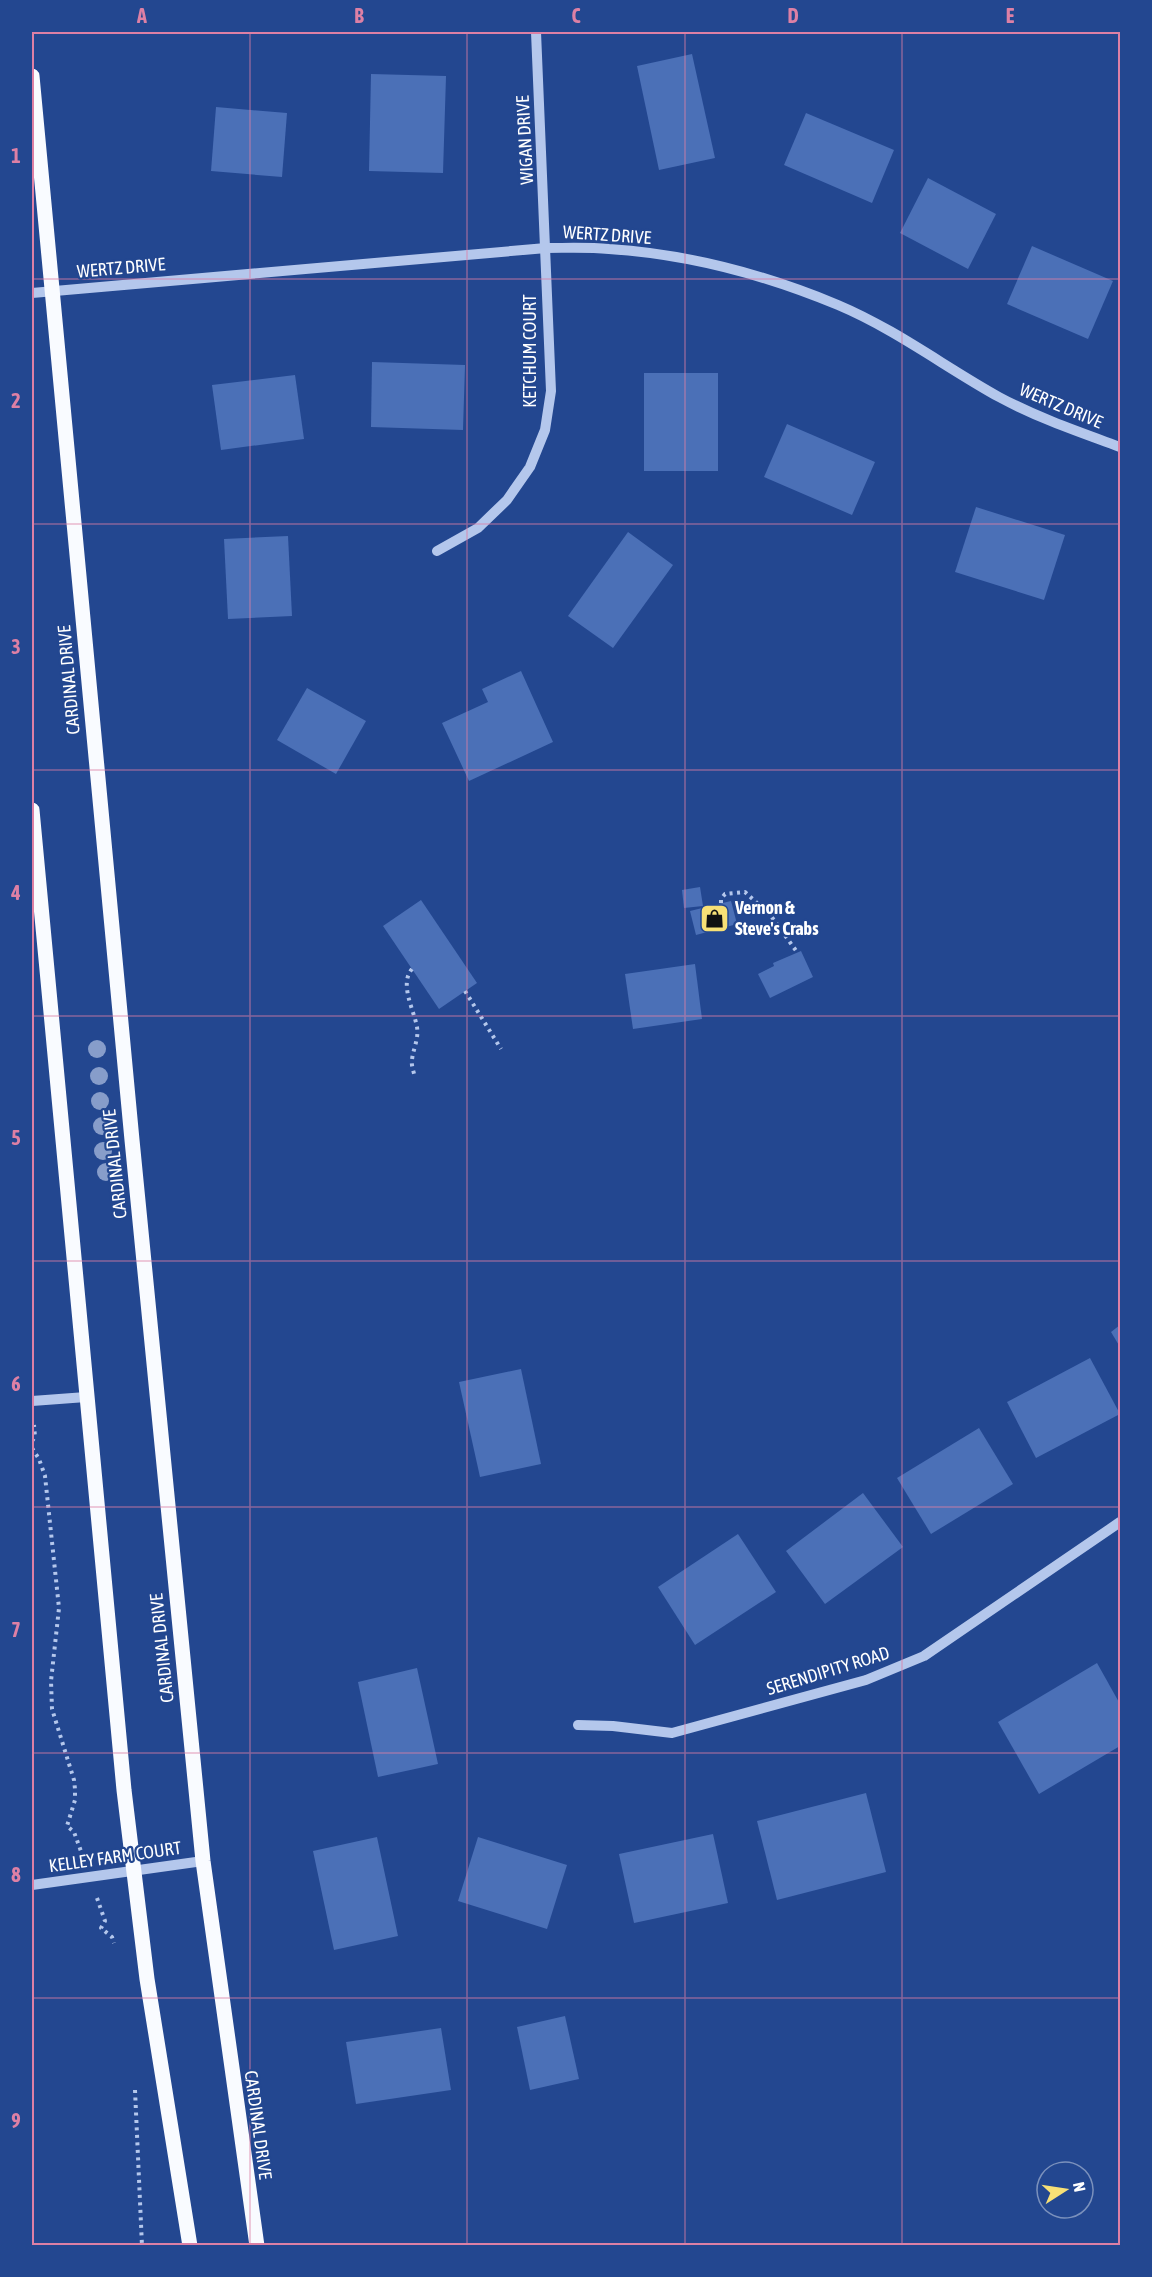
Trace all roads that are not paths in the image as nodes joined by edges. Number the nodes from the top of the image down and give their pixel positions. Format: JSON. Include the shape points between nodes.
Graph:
{"nodes":[{"id":1,"x":536,"y":32,"type":"edge"},
{"id":2,"x":32,"y":76,"type":"edge"},
{"id":3,"x":546,"y":248,"type":"junction"},
{"id":4,"x":51,"y":291,"type":"junction"},
{"id":5,"x":32,"y":293,"type":"edge"},
{"id":6,"x":1120,"y":447,"type":"edge"},
{"id":7,"x":437,"y":551,"type":"dead end"},
{"id":8,"x":32,"y":810,"type":"edge"},
{"id":9,"x":86,"y":1397,"type":"junction"},
{"id":10,"x":32,"y":1401,"type":"edge"},
{"id":11,"x":1120,"y":1522,"type":"edge"},
{"id":12,"x":578,"y":1725,"type":"dead end"},
{"id":13,"x":203,"y":1861,"type":"junction"},
{"id":14,"x":133,"y":1872,"type":"junction"},
{"id":15,"x":32,"y":1885,"type":"edge"},
{"id":16,"x":190,"y":2246,"type":"edge"},
{"id":17,"x":257,"y":2246,"type":"edge"}],
"edges":[{"from":1,"to":3,"type":"street","name":"WIGAN DRIVE"},
{"from":2,"to":4,"type":"main road","name":"CARDINAL DRIVE"},
{"from":3,"to":4,"type":"street","name":"WERTZ DRIVE"},
{"from":3,"to":6,"type":"street","name":"WERTZ DRIVE","via":[[610,249],[687,259],[764,278],[838,305],[1052,423]]},
{"from":3,"to":7,"type":"street","name":"KETCHUM COURT","via":[[551,391],[545,430],[530,467],[507,500],[478,528]]},
{"from":4,"to":5,"type":"street","name":"WERTZ DRIVE"},
{"from":4,"to":13,"type":"main road","name":"CARDINAL DRIVE"},
{"from":8,"to":9,"type":"main road"},
{"from":9,"to":10,"type":"street"},
{"from":9,"to":14,"type":"main road"},
{"from":11,"to":12,"type":"street","name":"SERENDIPITY ROAD","via":[[924,1656],[866,1680],[672,1733]]},
{"from":13,"to":14,"type":"street","name":"KELLEY FARM COURT"},
{"from":13,"to":17,"type":"main road","name":"CARDINAL DRIVE"},
{"from":14,"to":15,"type":"street","name":"KELLEY FARM COURT"},
{"from":14,"to":16,"type":"main road"}]}
